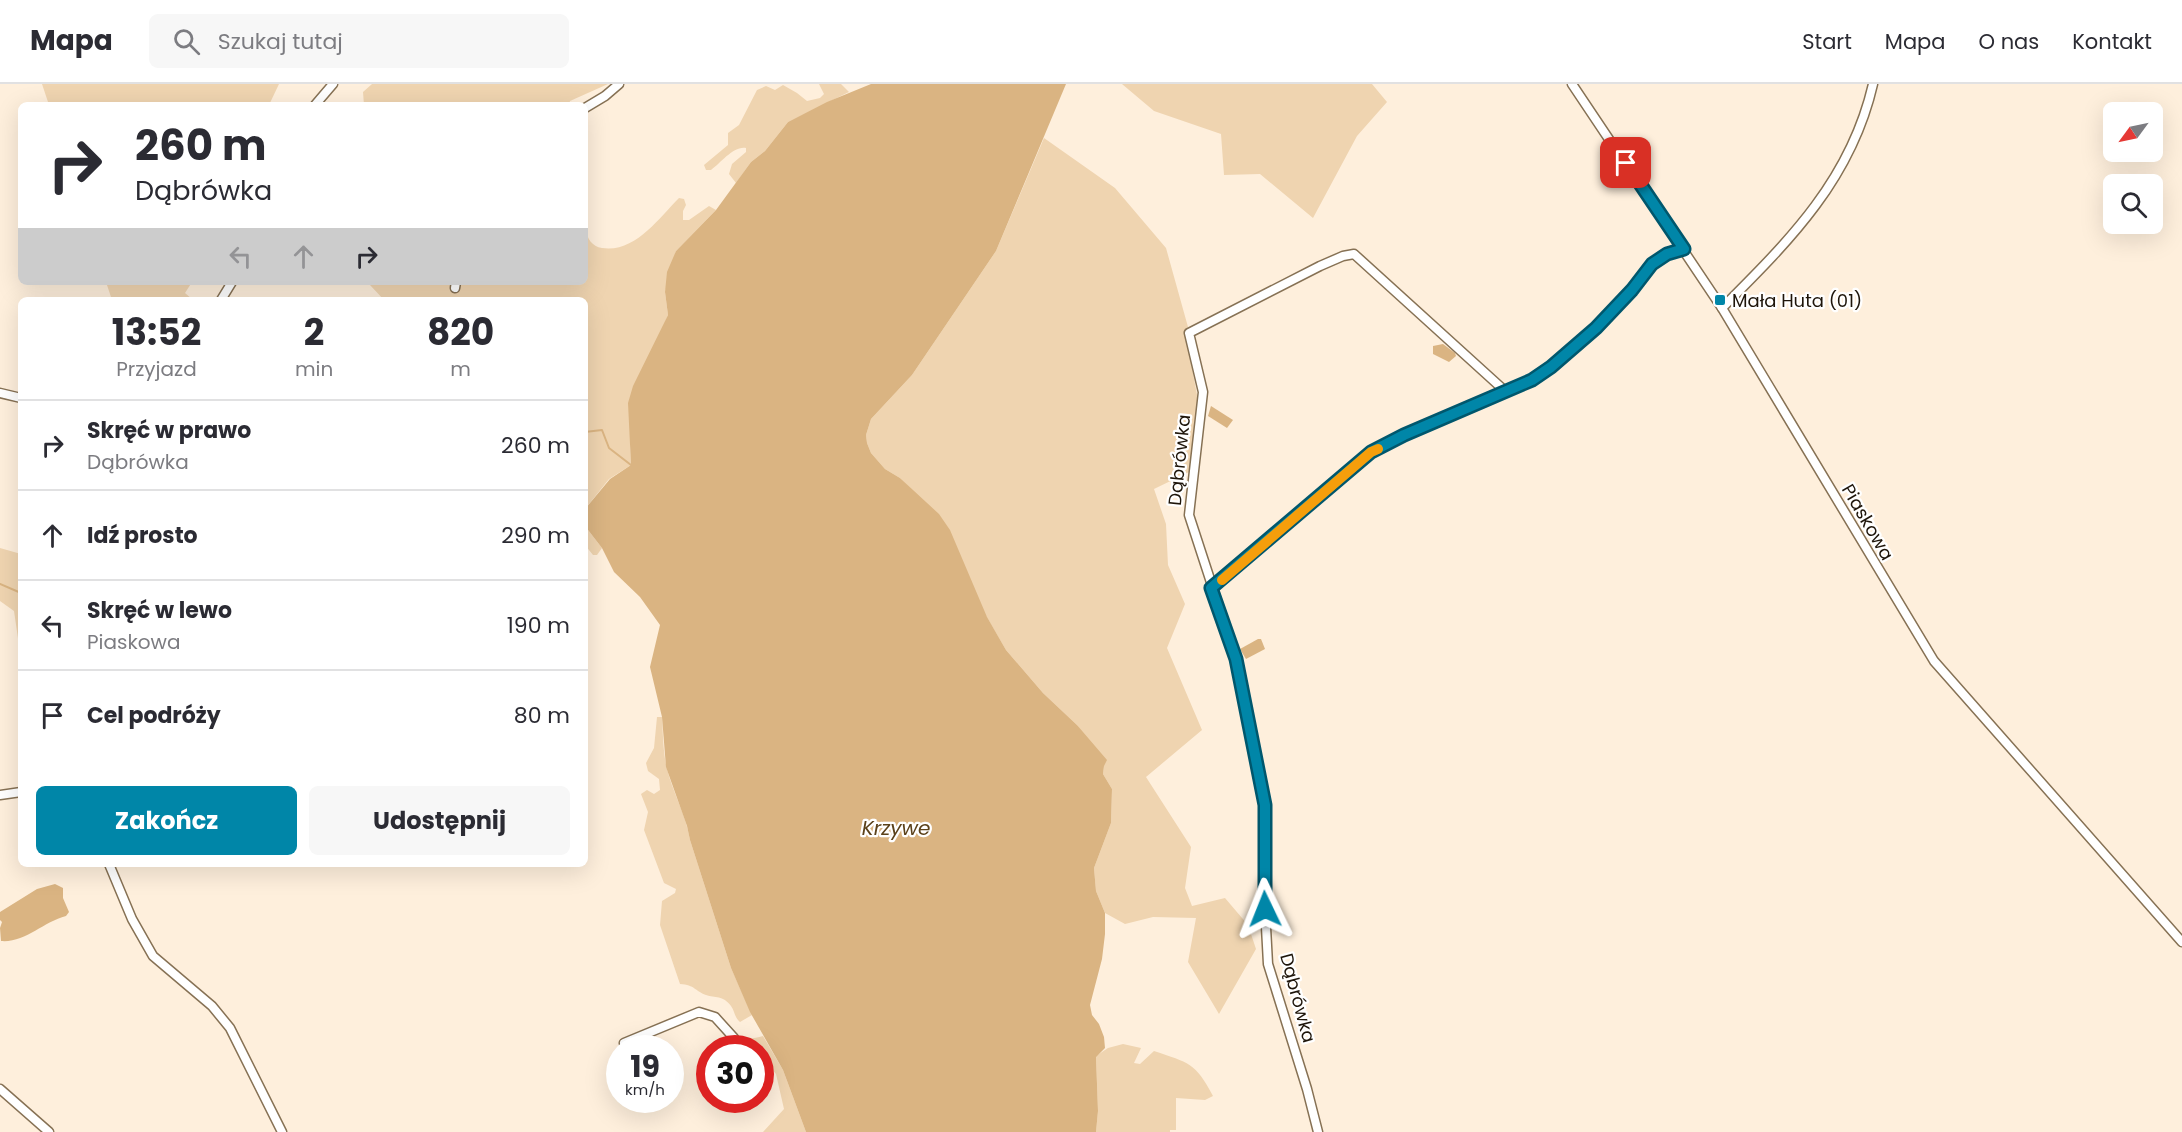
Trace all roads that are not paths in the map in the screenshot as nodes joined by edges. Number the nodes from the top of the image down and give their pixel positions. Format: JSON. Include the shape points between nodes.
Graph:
{"nodes":[{"id":1,"x":333,"y":84,"type":"edge"},
{"id":2,"x":619,"y":84,"type":"edge"},
{"id":3,"x":1572,"y":84,"type":"edge"},
{"id":4,"x":1873,"y":84,"type":"edge"},
{"id":5,"x":318,"y":102,"type":"edge"},
{"id":6,"x":588,"y":106,"type":"edge"},
{"id":7,"x":1684,"y":249,"type":"junction"},
{"id":8,"x":1722,"y":309,"type":"junction"},
{"id":9,"x":1505,"y":391,"type":"junction"},
{"id":10,"x":0,"y":393,"type":"edge"},
{"id":11,"x":18,"y":397,"type":"edge"},
{"id":12,"x":1211,"y":588,"type":"junction"},
{"id":13,"x":18,"y":792,"type":"edge"},
{"id":14,"x":0,"y":795,"type":"edge"},
{"id":15,"x":110,"y":867,"type":"edge"},
{"id":16,"x":2182,"y":942,"type":"edge"},
{"id":17,"x":643,"y":1035,"type":"edge"},
{"id":18,"x":731,"y":1035,"type":"edge"},
{"id":19,"x":0,"y":1089,"type":"edge"},
{"id":20,"x":49,"y":1132,"type":"edge"},
{"id":21,"x":282,"y":1132,"type":"edge"},
{"id":22,"x":1318,"y":1132,"type":"edge"}],
"edges":[{"from":1,"to":5,"type":"street"},
{"from":2,"to":6,"type":"street"},
{"from":3,"to":7,"type":"street","name":"Piaskowa"},
{"from":4,"to":8,"type":"street","via":[[1867,109],[1831,186],[1770,260]]},
{"from":7,"to":8,"type":"street","name":"Piaskowa"},
{"from":7,"to":9,"type":"street","via":[[1652,264],[1596,328],[1551,367]]},
{"from":8,"to":16,"type":"street","name":"Piaskowa","via":[[1934,661]]},
{"from":9,"to":12,"type":"street","via":[[1371,452]]},
{"from":9,"to":12,"type":"street","name":"Dąbrówka","via":[[1353,254],[1320,266],[1190,333],[1203,392],[1189,515]]},
{"from":10,"to":11,"type":"street"},
{"from":12,"to":22,"type":"street","name":"Dąbrówka","via":[[1236,659],[1265,805],[1268,964]]},
{"from":13,"to":14,"type":"street"},
{"from":15,"to":21,"type":"street","via":[[153,956],[212,1006],[230,1028]]},
{"from":17,"to":18,"type":"street","via":[[699,1012],[715,1017]]},
{"from":19,"to":20,"type":"street"}]}
